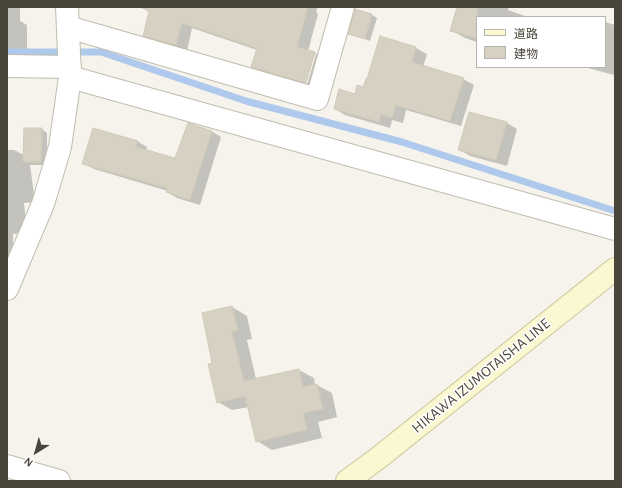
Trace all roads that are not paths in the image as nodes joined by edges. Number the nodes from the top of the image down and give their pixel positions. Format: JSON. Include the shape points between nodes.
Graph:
{"nodes":[{"id":1,"x":343,"y":7,"type":"edge"},
{"id":2,"x":68,"y":17,"type":"edge"},
{"id":3,"x":7,"y":66,"type":"edge"},
{"id":4,"x":70,"y":72,"type":"junction"},
{"id":5,"x":615,"y":229,"type":"edge"},
{"id":6,"x":615,"y":269,"type":"edge"},
{"id":7,"x":7,"y":289,"type":"edge"},
{"id":8,"x":7,"y":466,"type":"edge"},
{"id":9,"x":60,"y":481,"type":"edge"},
{"id":10,"x":347,"y":481,"type":"edge"}],
"edges":[{"from":1,"to":2,"type":"street","via":[[317,99]]},
{"from":2,"to":4,"type":"street"},
{"from":3,"to":4,"type":"street"},
{"from":4,"to":5,"type":"street"},
{"from":4,"to":7,"type":"street","via":[[60,147],[43,204]]},
{"from":6,"to":10,"type":"main road","name":"HIKAWA IZUMOTAISHA LINE"},
{"from":8,"to":9,"type":"street"}]}
